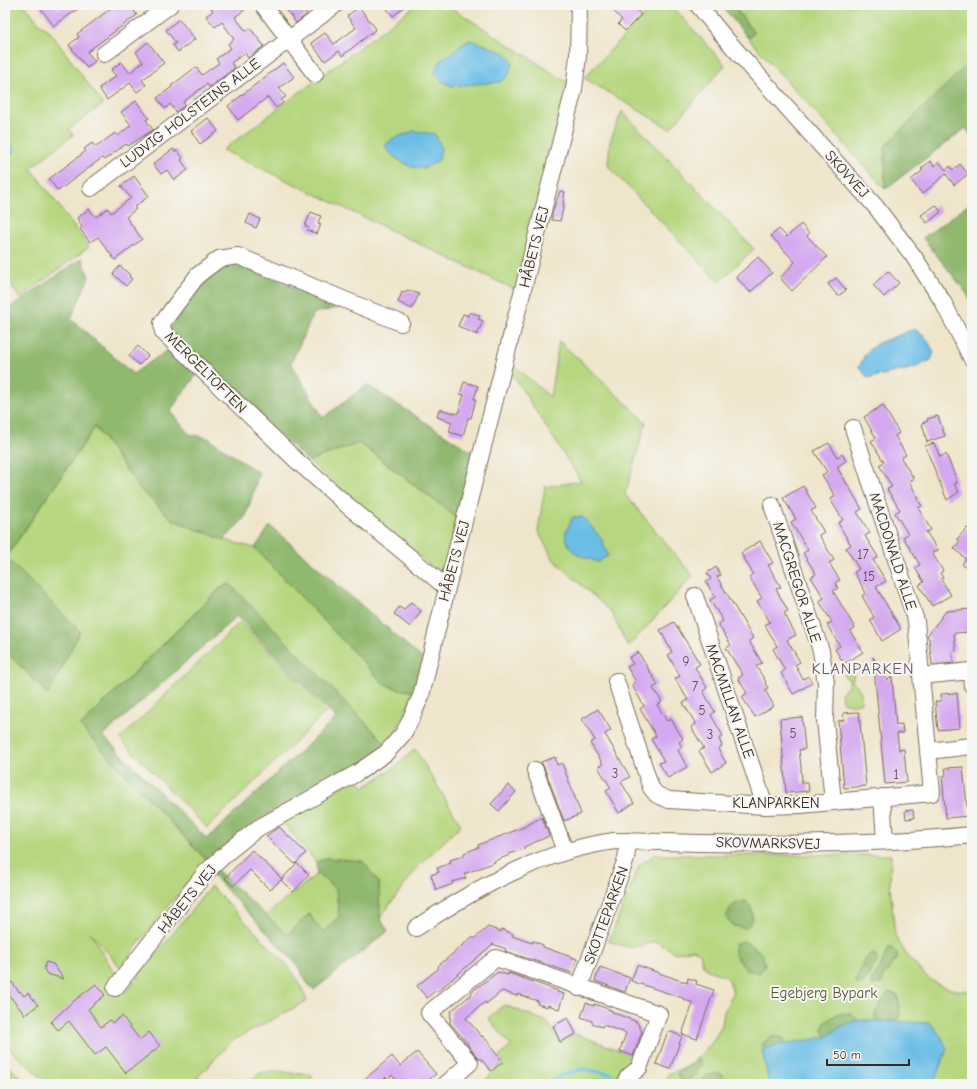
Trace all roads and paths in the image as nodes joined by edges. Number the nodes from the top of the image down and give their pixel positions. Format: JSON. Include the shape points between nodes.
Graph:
{"nodes":[{"id":1,"x":170,"y":5,"type":"edge"},
{"id":2,"x":263,"y":5,"type":"edge"},
{"id":3,"x":335,"y":5,"type":"edge"},
{"id":4,"x":579,"y":5,"type":"edge"},
{"id":5,"x":698,"y":5,"type":"edge"},
{"id":6,"x":289,"y":39,"type":"junction"},
{"id":7,"x":104,"y":54,"type":"dead end"},
{"id":8,"x":315,"y":74,"type":"dead end"},
{"id":9,"x":91,"y":188,"type":"dead end"},
{"id":10,"x":401,"y":323,"type":"dead end"},
{"id":11,"x":972,"y":359,"type":"edge"},
{"id":12,"x":853,"y":428,"type":"dead end"},
{"id":13,"x":772,"y":505,"type":"dead end"},
{"id":14,"x":447,"y":588,"type":"junction"},
{"id":15,"x":695,"y":596,"type":"dead end"},
{"id":16,"x":921,"y":676,"type":"junction"},
{"id":17,"x":616,"y":681,"type":"dead end"},
{"id":18,"x":972,"y":685,"type":"edge"},
{"id":19,"x":972,"y":746,"type":"edge"},
{"id":20,"x":928,"y":751,"type":"junction"},
{"id":21,"x":535,"y":770,"type":"dead end"},
{"id":22,"x":932,"y":793,"type":"joint"},
{"id":23,"x":882,"y":797,"type":"junction"},
{"id":24,"x":833,"y":802,"type":"junction"},
{"id":25,"x":765,"y":806,"type":"junction"},
{"id":26,"x":972,"y":836,"type":"edge"},
{"id":27,"x":628,"y":842,"type":"junction"},
{"id":28,"x":886,"y":842,"type":"junction"},
{"id":29,"x":565,"y":851,"type":"junction"},
{"id":30,"x":416,"y":928,"type":"dead end"},
{"id":31,"x":115,"y":988,"type":"dead end"},
{"id":32,"x":579,"y":988,"type":"junction"},
{"id":33,"x":446,"y":1084,"type":"edge"},
{"id":34,"x":624,"y":1084,"type":"edge"}],
"edges":[{"from":1,"to":7,"type":"street"},
{"from":2,"to":6,"type":"street"},
{"from":3,"to":6,"type":"street","name":"LUDVIG HOLSTEINS ALLE"},
{"from":4,"to":14,"type":"street","name":"HÅBETS VEJ","via":[[578,56],[574,89]]},
{"from":5,"to":11,"type":"street","name":"SKOVVEJ","via":[[876,207],[914,257],[943,302]]},
{"from":6,"to":8,"type":"street"},
{"from":6,"to":9,"type":"street","name":"LUDVIG HOLSTEINS ALLE"},
{"from":10,"to":14,"type":"street","name":"MERGELTOFTEN","via":[[238,256],[219,259],[198,275],[162,324],[163,332],[296,460]]},
{"from":12,"to":16,"type":"street","name":"MACDONALD ALLE","via":[[916,621]]},
{"from":13,"to":24,"type":"street","name":"MACGREGOR ALLE","via":[[820,651],[826,683],[825,720]]},
{"from":14,"to":31,"type":"street","name":"HÅBETS VEJ","via":[[421,696],[398,740],[386,753],[357,773],[258,828],[229,851],[206,872]]},
{"from":15,"to":25,"type":"street","name":"MACMILLAN ALLE"},
{"from":16,"to":18,"type":"street","via":[[971,671]]},
{"from":16,"to":20,"type":"street","name":"MACDONALD ALLE"},
{"from":17,"to":25,"type":"street","name":"KLANPARKEN","via":[[651,788],[657,795],[669,800]]},
{"from":19,"to":20,"type":"street"},
{"from":20,"to":22,"type":"street","name":"MACDONALD ALLE"},
{"from":21,"to":29,"type":"street"},
{"from":22,"to":23,"type":"street","name":"KLANPARKEN"},
{"from":23,"to":24,"type":"street","name":"KLANPARKEN"},
{"from":23,"to":28,"type":"street"},
{"from":24,"to":25,"type":"street","name":"KLANPARKEN"},
{"from":26,"to":28,"type":"street","name":"SKOVMARKSVEJ"},
{"from":27,"to":28,"type":"street","name":"SKOVMARKSVEJ"},
{"from":27,"to":29,"type":"street","name":"SKOVMARKSVEJ","via":[[593,844]]},
{"from":27,"to":32,"type":"street","name":"SKOTTEPARKEN","via":[[626,859]]},
{"from":29,"to":30,"type":"street","name":"SKOVMARKSVEJ","via":[[514,871],[480,888],[450,904]]},
{"from":32,"to":33,"type":"street","via":[[496,958],[429,1014],[470,1063]]},
{"from":32,"to":34,"type":"street","via":[[659,1014],[639,1068]]}]}
